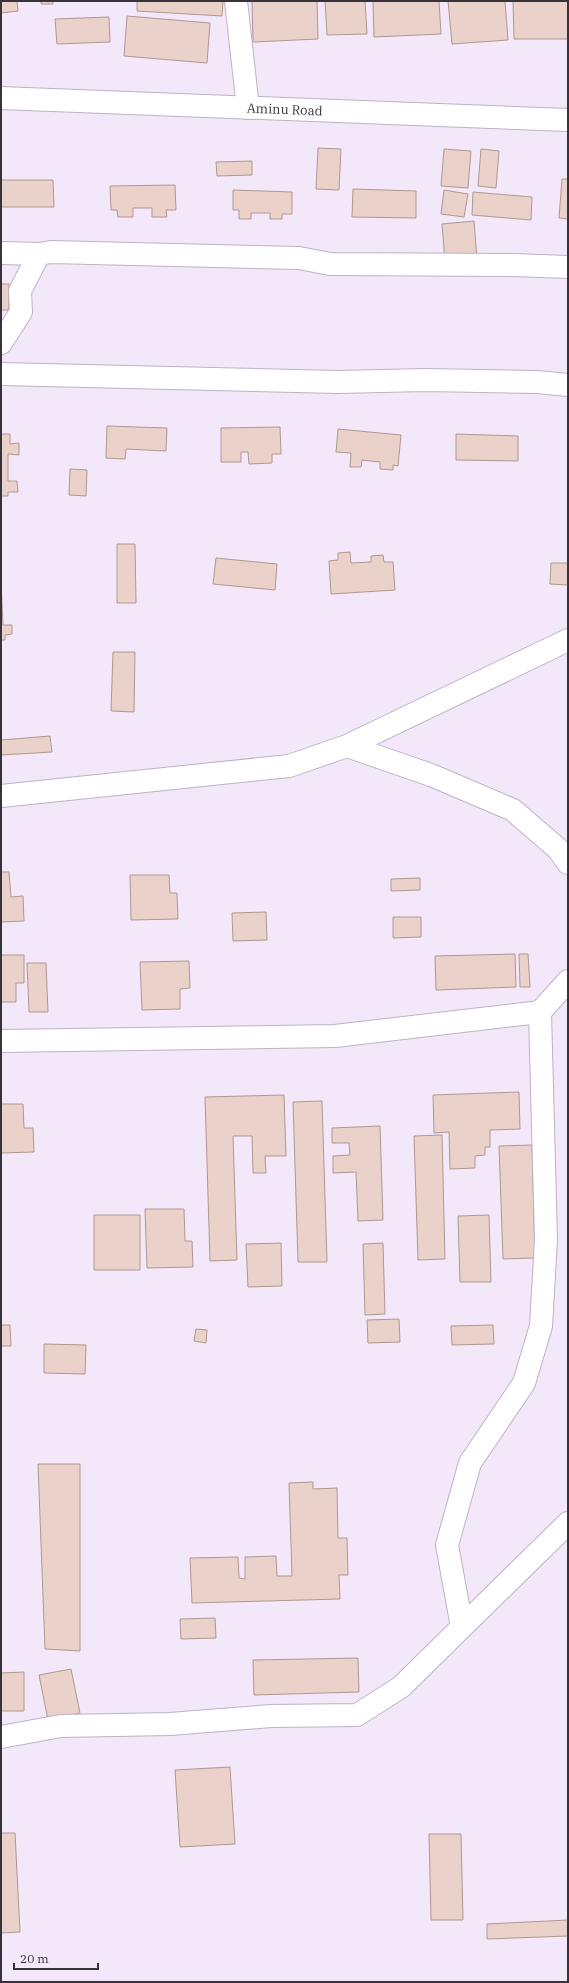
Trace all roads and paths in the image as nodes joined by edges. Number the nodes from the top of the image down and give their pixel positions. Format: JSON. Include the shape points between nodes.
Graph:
{"nodes":[{"id":1,"x":236,"y":1,"type":"edge"},
{"id":2,"x":1,"y":98,"type":"edge"},
{"id":3,"x":248,"y":108,"type":"junction"},
{"id":4,"x":568,"y":120,"type":"edge"},
{"id":5,"x":1,"y":253,"type":"edge"},
{"id":6,"x":39,"y":254,"type":"junction"},
{"id":7,"x":568,"y":267,"type":"edge"},
{"id":8,"x":3,"y":358,"type":"edge"},
{"id":9,"x":568,"y":385,"type":"edge"},
{"id":10,"x":568,"y":640,"type":"edge"},
{"id":11,"x":347,"y":746,"type":"junction"},
{"id":12,"x":1,"y":796,"type":"edge"},
{"id":13,"x":568,"y":863,"type":"edge"},
{"id":14,"x":568,"y":981,"type":"edge"},
{"id":15,"x":540,"y":1012,"type":"junction"},
{"id":16,"x":1,"y":1040,"type":"edge"},
{"id":17,"x":568,"y":1523,"type":"edge"},
{"id":18,"x":462,"y":1627,"type":"junction"},
{"id":19,"x":1,"y":1737,"type":"edge"}],
"edges":[{"from":1,"to":3,"type":"street"},
{"from":2,"to":3,"type":"street","name":"Aminu Road"},
{"from":3,"to":4,"type":"street","name":"Aminu Road"},
{"from":5,"to":6,"type":"street"},
{"from":6,"to":7,"type":"street","via":[[58,252],[291,258],[330,264]]},
{"from":6,"to":8,"type":"street","via":[[20,291],[21,312]]},
{"from":8,"to":9,"type":"street","via":[[337,382],[425,380]]},
{"from":10,"to":11,"type":"street"},
{"from":11,"to":12,"type":"street","via":[[289,766]]},
{"from":11,"to":13,"type":"street","via":[[431,775],[513,810],[558,849]]},
{"from":14,"to":15,"type":"street"},
{"from":15,"to":16,"type":"street","via":[[335,1036]]},
{"from":15,"to":18,"type":"street","via":[[546,1240],[540,1326],[524,1383],[470,1463],[447,1545]]},
{"from":17,"to":18,"type":"street"},
{"from":18,"to":19,"type":"street","via":[[401,1687],[357,1715],[271,1716],[170,1724],[61,1726]]}]}
